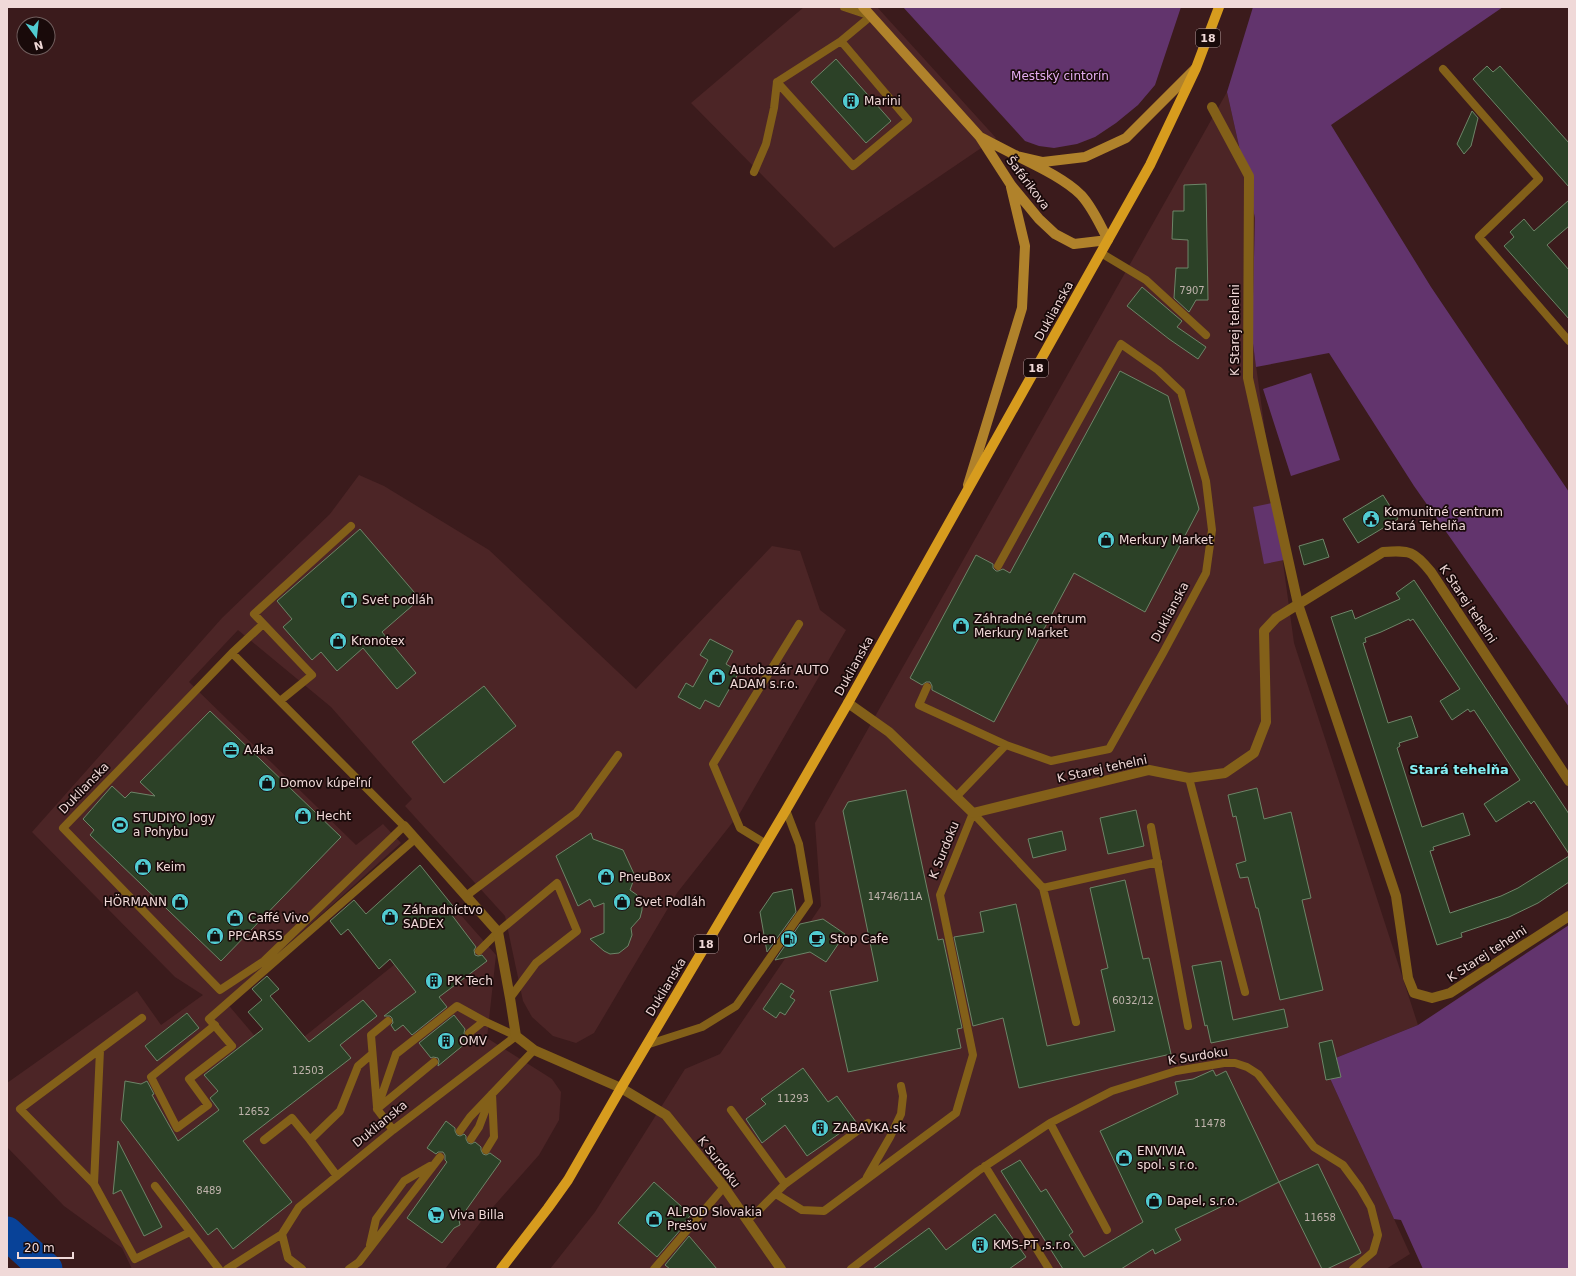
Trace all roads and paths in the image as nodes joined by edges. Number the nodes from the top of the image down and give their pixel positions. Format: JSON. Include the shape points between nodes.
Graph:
{"nodes":[{"id":1,"x":844,"y":7,"type":"edge"},
{"id":2,"x":863,"y":7,"type":"edge"},
{"id":3,"x":1219,"y":7,"type":"edge"},
{"id":4,"x":871,"y":16,"type":"junction"},
{"id":5,"x":841,"y":41,"type":"junction"},
{"id":6,"x":1196,"y":68,"type":"junction"},
{"id":7,"x":1443,"y":69,"type":"dead end"},
{"id":8,"x":777,"y":82,"type":"junction"},
{"id":9,"x":1212,"y":107,"type":"dead end"},
{"id":10,"x":980,"y":137,"type":"junction"},
{"id":11,"x":1017,"y":156,"type":"junction"},
{"id":12,"x":754,"y":172,"type":"dead end"},
{"id":13,"x":1011,"y":185,"type":"junction"},
{"id":14,"x":1108,"y":240,"type":"junction"},
{"id":15,"x":1101,"y":253,"type":"junction"},
{"id":16,"x":1206,"y":335,"type":"dead end"},
{"id":17,"x":1569,"y":341,"type":"edge"},
{"id":18,"x":965,"y":495,"type":"junction"},
{"id":19,"x":351,"y":526,"type":"dead end"},
{"id":20,"x":998,"y":566,"type":"dead end"},
{"id":21,"x":1298,"y":604,"type":"junction"},
{"id":22,"x":263,"y":624,"type":"junction"},
{"id":23,"x":800,"y":624,"type":"dead end"},
{"id":24,"x":232,"y":653,"type":"junction"},
{"id":25,"x":927,"y":687,"type":"dead end"},
{"id":26,"x":280,"y":701,"type":"junction"},
{"id":27,"x":848,"y":703,"type":"junction"},
{"id":28,"x":1004,"y":747,"type":"dead end"},
{"id":29,"x":618,"y":755,"type":"dead end"},
{"id":30,"x":1189,"y":778,"type":"junction"},
{"id":31,"x":1569,"y":782,"type":"edge"},
{"id":32,"x":956,"y":797,"type":"junction"},
{"id":33,"x":786,"y":810,"type":"junction"},
{"id":34,"x":973,"y":813,"type":"junction"},
{"id":35,"x":404,"y":826,"type":"junction"},
{"id":36,"x":1151,"y":827,"type":"dead end"},
{"id":37,"x":415,"y":839,"type":"junction"},
{"id":38,"x":766,"y":844,"type":"junction"},
{"id":39,"x":1158,"y":862,"type":"junction"},
{"id":40,"x":1043,"y":888,"type":"junction"},
{"id":41,"x":466,"y":896,"type":"junction"},
{"id":42,"x":1569,"y":916,"type":"edge"},
{"id":43,"x":498,"y":932,"type":"junction"},
{"id":44,"x":479,"y":951,"type":"dead end"},
{"id":45,"x":1245,"y":992,"type":"dead end"},
{"id":46,"x":510,"y":998,"type":"junction"},
{"id":47,"x":142,"y":1018,"type":"dead end"},
{"id":48,"x":484,"y":1021,"type":"junction"},
{"id":49,"x":388,"y":1022,"type":"dead end"},
{"id":50,"x":1076,"y":1022,"type":"dead end"},
{"id":51,"x":214,"y":1025,"type":"junction"},
{"id":52,"x":1188,"y":1026,"type":"dead end"},
{"id":53,"x":469,"y":1034,"type":"dead end"},
{"id":54,"x":516,"y":1036,"type":"junction"},
{"id":55,"x":646,"y":1045,"type":"junction"},
{"id":56,"x":100,"y":1050,"type":"junction"},
{"id":57,"x":534,"y":1050,"type":"junction"},
{"id":58,"x":372,"y":1054,"type":"junction"},
{"id":59,"x":434,"y":1062,"type":"dead end"},
{"id":60,"x":901,"y":1086,"type":"dead end"},
{"id":61,"x":621,"y":1088,"type":"junction"},
{"id":62,"x":492,"y":1094,"type":"junction"},
{"id":63,"x":377,"y":1109,"type":"junction"},
{"id":64,"x":731,"y":1110,"type":"dead end"},
{"id":65,"x":868,"y":1123,"type":"dead end"},
{"id":66,"x":1050,"y":1123,"type":"junction"},
{"id":67,"x":392,"y":1130,"type":"junction"},
{"id":68,"x":460,"y":1131,"type":"dead end"},
{"id":69,"x":471,"y":1139,"type":"dead end"},
{"id":70,"x":264,"y":1140,"type":"dead end"},
{"id":71,"x":310,"y":1140,"type":"junction"},
{"id":72,"x":486,"y":1150,"type":"dead end"},
{"id":73,"x":986,"y":1166,"type":"junction"},
{"id":74,"x":337,"y":1176,"type":"junction"},
{"id":75,"x":864,"y":1181,"type":"junction"},
{"id":76,"x":94,"y":1184,"type":"junction"},
{"id":77,"x":785,"y":1184,"type":"junction"},
{"id":78,"x":155,"y":1186,"type":"dead end"},
{"id":79,"x":724,"y":1187,"type":"junction"},
{"id":80,"x":776,"y":1194,"type":"junction"},
{"id":81,"x":747,"y":1220,"type":"junction"},
{"id":82,"x":1107,"y":1230,"type":"dead end"},
{"id":83,"x":190,"y":1232,"type":"junction"},
{"id":84,"x":282,"y":1234,"type":"junction"},
{"id":85,"x":370,"y":1247,"type":"junction"},
{"id":86,"x":358,"y":1265,"type":"edge"},
{"id":87,"x":219,"y":1269,"type":"edge"},
{"id":88,"x":227,"y":1269,"type":"edge"},
{"id":89,"x":302,"y":1269,"type":"edge"},
{"id":90,"x":348,"y":1269,"type":"edge"},
{"id":91,"x":501,"y":1269,"type":"edge"},
{"id":92,"x":654,"y":1269,"type":"edge"},
{"id":93,"x":781,"y":1269,"type":"edge"},
{"id":94,"x":851,"y":1269,"type":"edge"},
{"id":95,"x":1050,"y":1269,"type":"edge"},
{"id":96,"x":1353,"y":1269,"type":"edge"}],
"edges":[{"from":1,"to":4,"type":"lane"},
{"from":2,"to":4,"type":"street","name":"Šafárikova"},
{"from":3,"to":6,"type":"main road","name":"Duklianska","number":"18"},
{"from":4,"to":5,"type":"lane"},
{"from":4,"to":10,"type":"street","name":"Šafárikova"},
{"from":5,"to":8,"type":"lane"},
{"from":5,"to":8,"type":"lane","via":[[908,120],[853,166]]},
{"from":6,"to":11,"type":"street","via":[[1126,138],[1085,157],[1043,162]]},
{"from":6,"to":14,"type":"main road","name":"Duklianska","number":"18","via":[[1150,165]]},
{"from":7,"to":17,"type":"lane","via":[[1538,178],[1479,237]]},
{"from":8,"to":12,"type":"lane","via":[[766,144]]},
{"from":9,"to":21,"type":"street","name":"K Starej tehelni","via":[[1249,176],[1248,378]]},
{"from":10,"to":11,"type":"street"},
{"from":10,"to":13,"type":"street","name":"Šafárikova"},
{"from":11,"to":14,"type":"street","name":"Šafárikova","via":[[1056,177],[1081,195]]},
{"from":13,"to":14,"type":"street","name":"Šafárikova","via":[[1039,220],[1055,234],[1074,244]]},
{"from":13,"to":18,"type":"street","via":[[1025,246],[1022,308]]},
{"from":14,"to":15,"type":"main road","name":"Duklianska","number":"18"},
{"from":15,"to":16,"type":"lane","via":[[1146,280]]},
{"from":15,"to":18,"type":"main road","name":"Duklianska","number":"18"},
{"from":18,"to":27,"type":"main road","name":"Duklianska","number":"18"},
{"from":19,"to":22,"type":"lane","via":[[254,614]]},
{"from":20,"to":25,"type":"lane","name":"Duklianska","via":[[1121,344],[1158,370],[1181,392],[1206,480],[1212,530],[1206,573],[1164,653],[1109,749],[1051,761],[1006,745],[919,705]]},
{"from":21,"to":30,"type":"street","name":"K Starej tehelni","via":[[1276,618],[1264,631],[1266,722],[1254,753],[1225,773]]},
{"from":21,"to":31,"type":"street","name":"K Starej tehelni","via":[[1384,552],[1403,550],[1419,557]]},
{"from":21,"to":42,"type":"street","name":"K Starej tehelni","via":[[1396,896],[1408,978],[1414,993],[1432,998],[1450,993]]},
{"from":22,"to":24,"type":"lane"},
{"from":22,"to":26,"type":"lane","via":[[312,675]]},
{"from":23,"to":38,"type":"lane","via":[[713,764],[740,828]]},
{"from":24,"to":26,"type":"lane"},
{"from":24,"to":35,"type":"lane","name":"Duklianska","via":[[63,828],[220,990],[264,961]]},
{"from":26,"to":35,"type":"lane"},
{"from":27,"to":32,"type":"street","via":[[889,732]]},
{"from":27,"to":33,"type":"main road","name":"Duklianska","number":"18"},
{"from":28,"to":32,"type":"lane"},
{"from":29,"to":41,"type":"lane","via":[[576,813]]},
{"from":30,"to":34,"type":"street","name":"K Starej tehelni","via":[[1149,770]]},
{"from":30,"to":45,"type":"lane"},
{"from":32,"to":34,"type":"street"},
{"from":33,"to":38,"type":"main road","name":"Duklianska","number":"18"},
{"from":33,"to":55,"type":"lane","via":[[799,844],[809,902],[736,1006],[702,1027]]},
{"from":34,"to":40,"type":"lane"},
{"from":34,"to":75,"type":"lane","name":"K Surdoku","via":[[940,895],[973,1055],[956,1113]]},
{"from":35,"to":37,"type":"street"},
{"from":36,"to":39,"type":"lane"},
{"from":37,"to":41,"type":"street"},
{"from":37,"to":51,"type":"lane","via":[[209,1019]]},
{"from":38,"to":55,"type":"main road","name":"Duklianska","number":"18"},
{"from":39,"to":40,"type":"lane"},
{"from":39,"to":52,"type":"lane"},
{"from":40,"to":50,"type":"lane"},
{"from":41,"to":43,"type":"street"},
{"from":43,"to":44,"type":"lane"},
{"from":43,"to":46,"type":"street"},
{"from":43,"to":46,"type":"lane","via":[[557,883],[577,931],[536,962]]},
{"from":46,"to":54,"type":"street"},
{"from":47,"to":56,"type":"lane"},
{"from":48,"to":53,"type":"lane"},
{"from":48,"to":54,"type":"lane"},
{"from":48,"to":63,"type":"lane","via":[[457,1006],[396,1054]]},
{"from":49,"to":58,"type":"lane","via":[[371,1035]]},
{"from":51,"to":51,"type":"lane","via":[[232,1046],[189,1079],[208,1105],[177,1128],[151,1077]]},
{"from":54,"to":57,"type":"street"},
{"from":54,"to":67,"type":"lane","name":"Duklianska"},
{"from":55,"to":61,"type":"main road","name":"Duklianska","number":"18"},
{"from":56,"to":76,"type":"lane"},
{"from":56,"to":76,"type":"lane","via":[[20,1109]]},
{"from":57,"to":61,"type":"street"},
{"from":57,"to":62,"type":"lane"},
{"from":58,"to":63,"type":"lane"},
{"from":58,"to":71,"type":"lane","via":[[358,1066],[340,1111]]},
{"from":59,"to":63,"type":"lane"},
{"from":60,"to":75,"type":"lane","name":"K Surdoku","via":[[901,1114]]},
{"from":61,"to":79,"type":"street","name":"K Surdoku","via":[[666,1115]]},
{"from":61,"to":91,"type":"main road","name":"Duklianska","number":"18","via":[[568,1180]]},
{"from":62,"to":68,"type":"lane"},
{"from":62,"to":69,"type":"lane","via":[[479,1128]]},
{"from":62,"to":72,"type":"lane","via":[[494,1137]]},
{"from":63,"to":67,"type":"lane"},
{"from":64,"to":77,"type":"lane"},
{"from":65,"to":77,"type":"lane"},
{"from":66,"to":73,"type":"lane","name":"K Surdoku"},
{"from":66,"to":82,"type":"lane"},
{"from":66,"to":96,"type":"lane","name":"K Surdoku","via":[[1112,1091],[1176,1071],[1224,1063],[1247,1067],[1258,1074],[1314,1147],[1343,1165],[1371,1208],[1378,1235],[1373,1252]]},
{"from":67,"to":74,"type":"lane","name":"Duklianska"},
{"from":70,"to":71,"type":"lane","via":[[292,1118]]},
{"from":71,"to":74,"type":"lane"},
{"from":73,"to":94,"type":"lane","name":"K Surdoku"},
{"from":73,"to":95,"type":"lane"},
{"from":74,"to":84,"type":"lane","name":"Duklianska","via":[[299,1207]]},
{"from":75,"to":80,"type":"lane","name":"K Surdoku","via":[[824,1211],[802,1210]]},
{"from":76,"to":83,"type":"lane","via":[[135,1258]]},
{"from":77,"to":80,"type":"lane"},
{"from":78,"to":83,"type":"lane"},
{"from":79,"to":81,"type":"street","name":"K Surdoku"},
{"from":79,"to":92,"type":"lane"},
{"from":80,"to":81,"type":"lane"},
{"from":81,"to":93,"type":"street","name":"K Surdoku"},
{"from":83,"to":87,"type":"lane"},
{"from":84,"to":88,"type":"lane","name":"Duklianska"},
{"from":84,"to":89,"type":"lane","via":[[288,1258]]},
{"from":85,"to":85,"type":"lane","via":[[376,1219],[404,1181],[437,1160]]},
{"from":85,"to":86,"type":"lane"},
{"from":86,"to":90,"type":"lane"}]}
